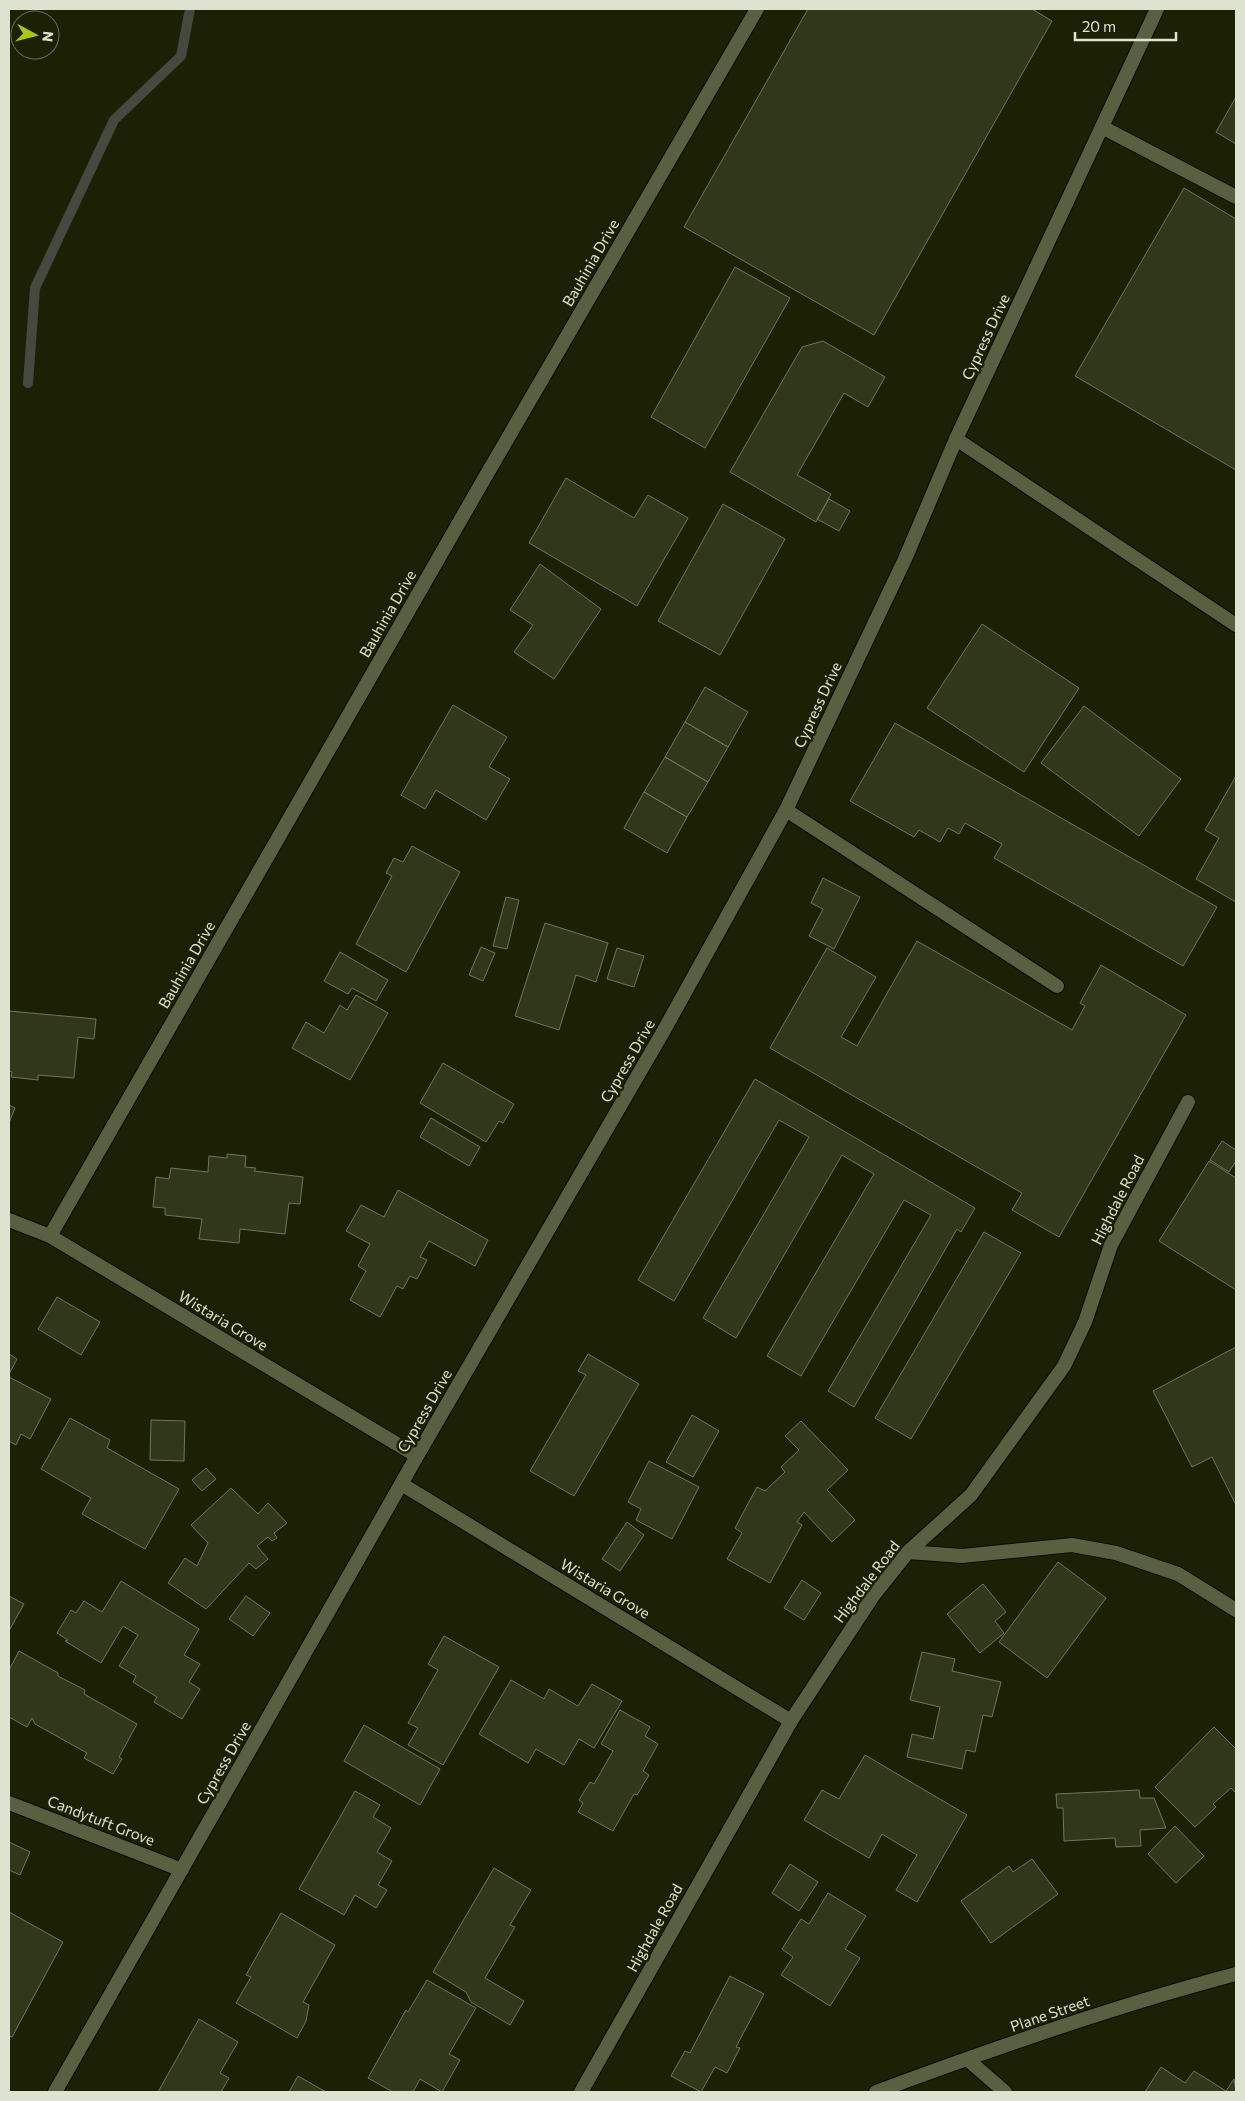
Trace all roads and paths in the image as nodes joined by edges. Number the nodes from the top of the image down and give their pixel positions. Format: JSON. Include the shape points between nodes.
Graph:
{"nodes":[{"id":1,"x":757,"y":9,"type":"edge"},
{"id":2,"x":1157,"y":9,"type":"edge"},
{"id":3,"x":1102,"y":127,"type":"junction"},
{"id":4,"x":1236,"y":197,"type":"edge"},
{"id":5,"x":956,"y":439,"type":"junction"},
{"id":6,"x":1236,"y":625,"type":"edge"},
{"id":7,"x":786,"y":810,"type":"junction"},
{"id":8,"x":1058,"y":986,"type":"dead end"},
{"id":9,"x":1188,"y":1102,"type":"dead end"},
{"id":10,"x":9,"y":1220,"type":"edge"},
{"id":11,"x":50,"y":1236,"type":"junction"},
{"id":12,"x":417,"y":1456,"type":"junction"},
{"id":13,"x":403,"y":1485,"type":"junction"},
{"id":14,"x":908,"y":1552,"type":"junction"},
{"id":15,"x":1236,"y":1610,"type":"edge"},
{"id":16,"x":791,"y":1721,"type":"junction"},
{"id":17,"x":9,"y":1802,"type":"edge"},
{"id":18,"x":182,"y":1870,"type":"junction"},
{"id":19,"x":1236,"y":1974,"type":"edge"},
{"id":20,"x":967,"y":2059,"type":"junction"},
{"id":21,"x":55,"y":2092,"type":"edge"},
{"id":22,"x":581,"y":2092,"type":"edge"},
{"id":23,"x":876,"y":2092,"type":"edge"},
{"id":24,"x":1005,"y":2092,"type":"edge"}],
"edges":[{"from":1,"to":11,"type":"street","name":"Bauhinia Drive"},
{"from":2,"to":3,"type":"street","name":"Cypress Drive"},
{"from":3,"to":4,"type":"street"},
{"from":3,"to":5,"type":"street","name":"Cypress Drive"},
{"from":5,"to":6,"type":"street"},
{"from":5,"to":7,"type":"street","name":"Cypress Drive","via":[[905,559]]},
{"from":7,"to":8,"type":"street"},
{"from":7,"to":12,"type":"street","name":"Cypress Drive","via":[[663,1032]]},
{"from":9,"to":14,"type":"street","name":"Highdale Road","via":[[1111,1246],[1085,1322],[1064,1366],[971,1495]]},
{"from":10,"to":11,"type":"street","name":"Wistaria Grove"},
{"from":11,"to":12,"type":"street","name":"Wistaria Grove"},
{"from":12,"to":13,"type":"street","name":"Cypress Drive"},
{"from":13,"to":16,"type":"street","name":"Wistaria Grove"},
{"from":13,"to":18,"type":"street","name":"Cypress Drive"},
{"from":14,"to":15,"type":"street","via":[[962,1556],[1072,1545],[1116,1553],[1178,1574]]},
{"from":14,"to":16,"type":"street","name":"Highdale Road","via":[[873,1596]]},
{"from":16,"to":22,"type":"street","name":"Highdale Road"},
{"from":17,"to":18,"type":"street","name":"Candytuft Grove"},
{"from":18,"to":21,"type":"street","name":"Cypress Drive"},
{"from":19,"to":20,"type":"street","name":"Plane Street","via":[[1173,1990]]},
{"from":20,"to":23,"type":"street","name":"Plane Street"},
{"from":20,"to":24,"type":"street"}]}
